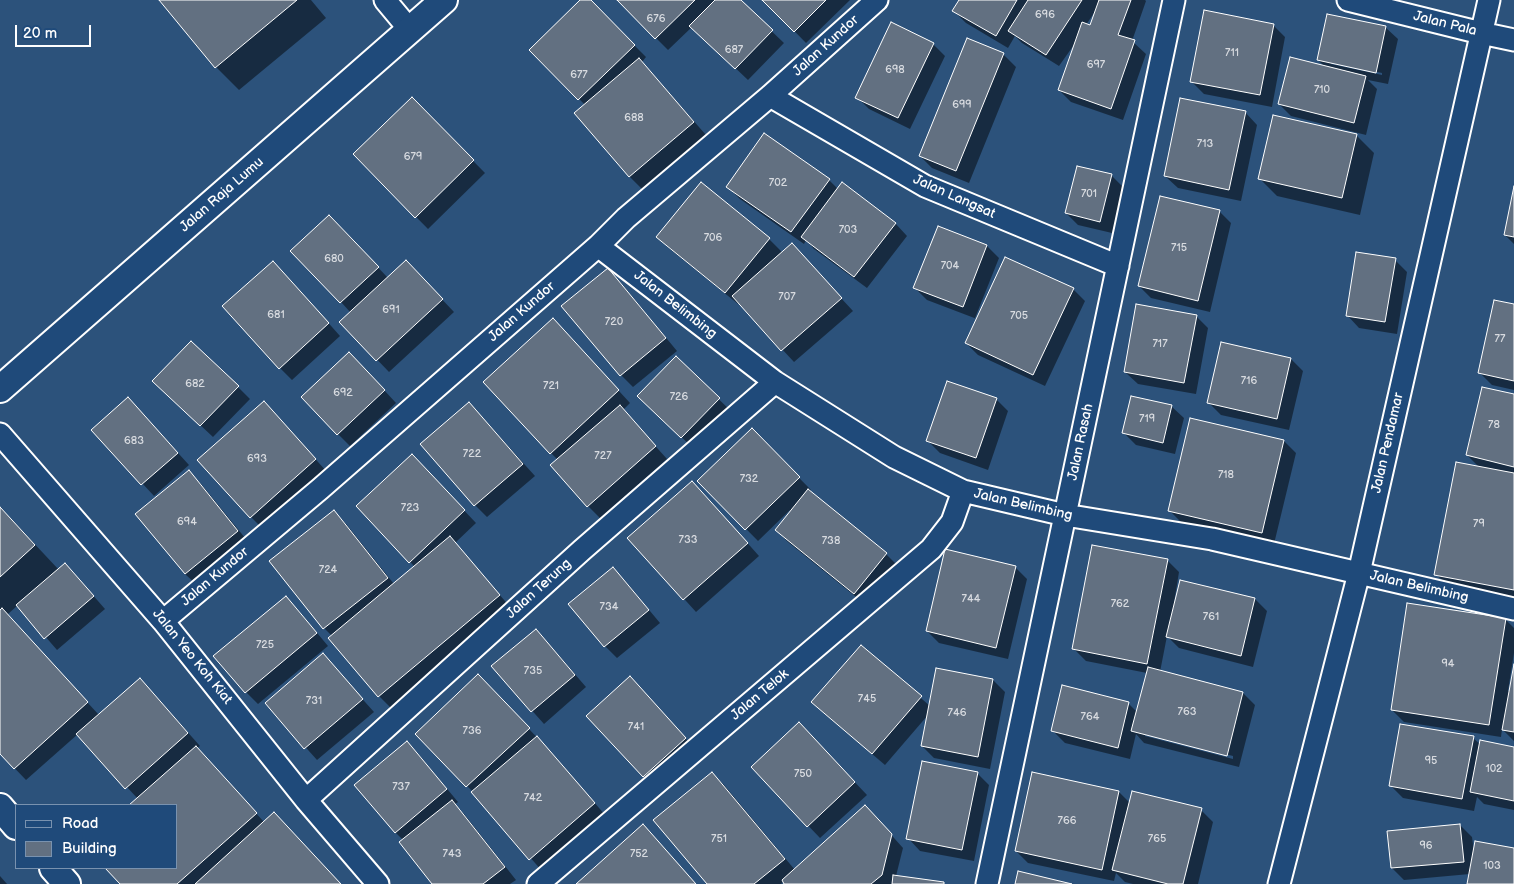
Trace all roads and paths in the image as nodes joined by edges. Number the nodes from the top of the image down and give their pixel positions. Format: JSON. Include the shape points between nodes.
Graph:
{"nodes":[{"id":1,"x":385,"y":0,"type":"edge"},
{"id":2,"x":444,"y":0,"type":"edge"},
{"id":3,"x":877,"y":0,"type":"edge"},
{"id":4,"x":1174,"y":0,"type":"edge"},
{"id":5,"x":1348,"y":0,"type":"edge"},
{"id":6,"x":1489,"y":0,"type":"edge"},
{"id":7,"x":410,"y":30,"type":"junction"},
{"id":8,"x":1481,"y":33,"type":"junction"},
{"id":9,"x":1514,"y":40,"type":"edge"},
{"id":10,"x":770,"y":96,"type":"junction"},
{"id":11,"x":598,"y":246,"type":"junction"},
{"id":12,"x":1118,"y":266,"type":"junction"},
{"id":13,"x":775,"y":382,"type":"junction"},
{"id":14,"x":0,"y":389,"type":"edge"},
{"id":15,"x":0,"y":434,"type":"edge"},
{"id":16,"x":963,"y":491,"type":"junction"},
{"id":17,"x":1065,"y":515,"type":"junction"},
{"id":18,"x":1359,"y":573,"type":"junction"},
{"id":19,"x":1514,"y":609,"type":"edge"},
{"id":20,"x":163,"y":621,"type":"junction"},
{"id":21,"x":306,"y":800,"type":"junction"},
{"id":22,"x":0,"y":808,"type":"edge"},
{"id":23,"x":15,"y":825,"type":"edge"},
{"id":24,"x":54,"y":869,"type":"edge"},
{"id":25,"x":67,"y":884,"type":"edge"},
{"id":26,"x":378,"y":884,"type":"edge"},
{"id":27,"x":538,"y":884,"type":"edge"},
{"id":28,"x":987,"y":884,"type":"edge"},
{"id":29,"x":1279,"y":884,"type":"edge"}],
"edges":[{"from":1,"to":7,"type":"street"},
{"from":2,"to":7,"type":"street","name":"Jalan Raja Lumu"},
{"from":3,"to":10,"type":"street","name":"Jalan Kundor"},
{"from":4,"to":12,"type":"street","name":"Jalan Rasah"},
{"from":5,"to":8,"type":"street","name":"Jalan Pala"},
{"from":6,"to":8,"type":"street","name":"Jalan Pendamar"},
{"from":7,"to":14,"type":"street","name":"Jalan Raja Lumu"},
{"from":8,"to":9,"type":"street","name":"Jalan Pala"},
{"from":8,"to":18,"type":"street","name":"Jalan Pendamar"},
{"from":10,"to":11,"type":"street","name":"Jalan Kundor","via":[[626,218]]},
{"from":10,"to":12,"type":"street","name":"Jalan Langsat","via":[[925,186]]},
{"from":11,"to":13,"type":"street","name":"Jalan Belimbing"},
{"from":11,"to":20,"type":"street","name":"Jalan Kundor","via":[[320,489]]},
{"from":12,"to":17,"type":"street","name":"Jalan Rasah"},
{"from":13,"to":16,"type":"street","name":"Jalan Belimbing","via":[[894,457]]},
{"from":13,"to":21,"type":"street","name":"Jalan Terung","via":[[582,550]]},
{"from":15,"to":20,"type":"street","name":"Jalan Yeo Koh Kiat"},
{"from":16,"to":17,"type":"street","name":"Jalan Belimbing"},
{"from":16,"to":27,"type":"street","name":"Jalan Telok","via":[[952,522],[931,549]]},
{"from":17,"to":18,"type":"street","name":"Jalan Belimbing","via":[[1212,539]]},
{"from":17,"to":28,"type":"street","name":"Jalan Rasah"},
{"from":18,"to":19,"type":"street","name":"Jalan Belimbing"},
{"from":18,"to":29,"type":"street","name":"Jalan Pendamar"},
{"from":20,"to":21,"type":"street","name":"Jalan Yeo Koh Kiat"},
{"from":21,"to":26,"type":"street","name":"Jalan Yeo Koh Kiat"},
{"from":22,"to":23,"type":"street"},
{"from":24,"to":25,"type":"street"}]}
